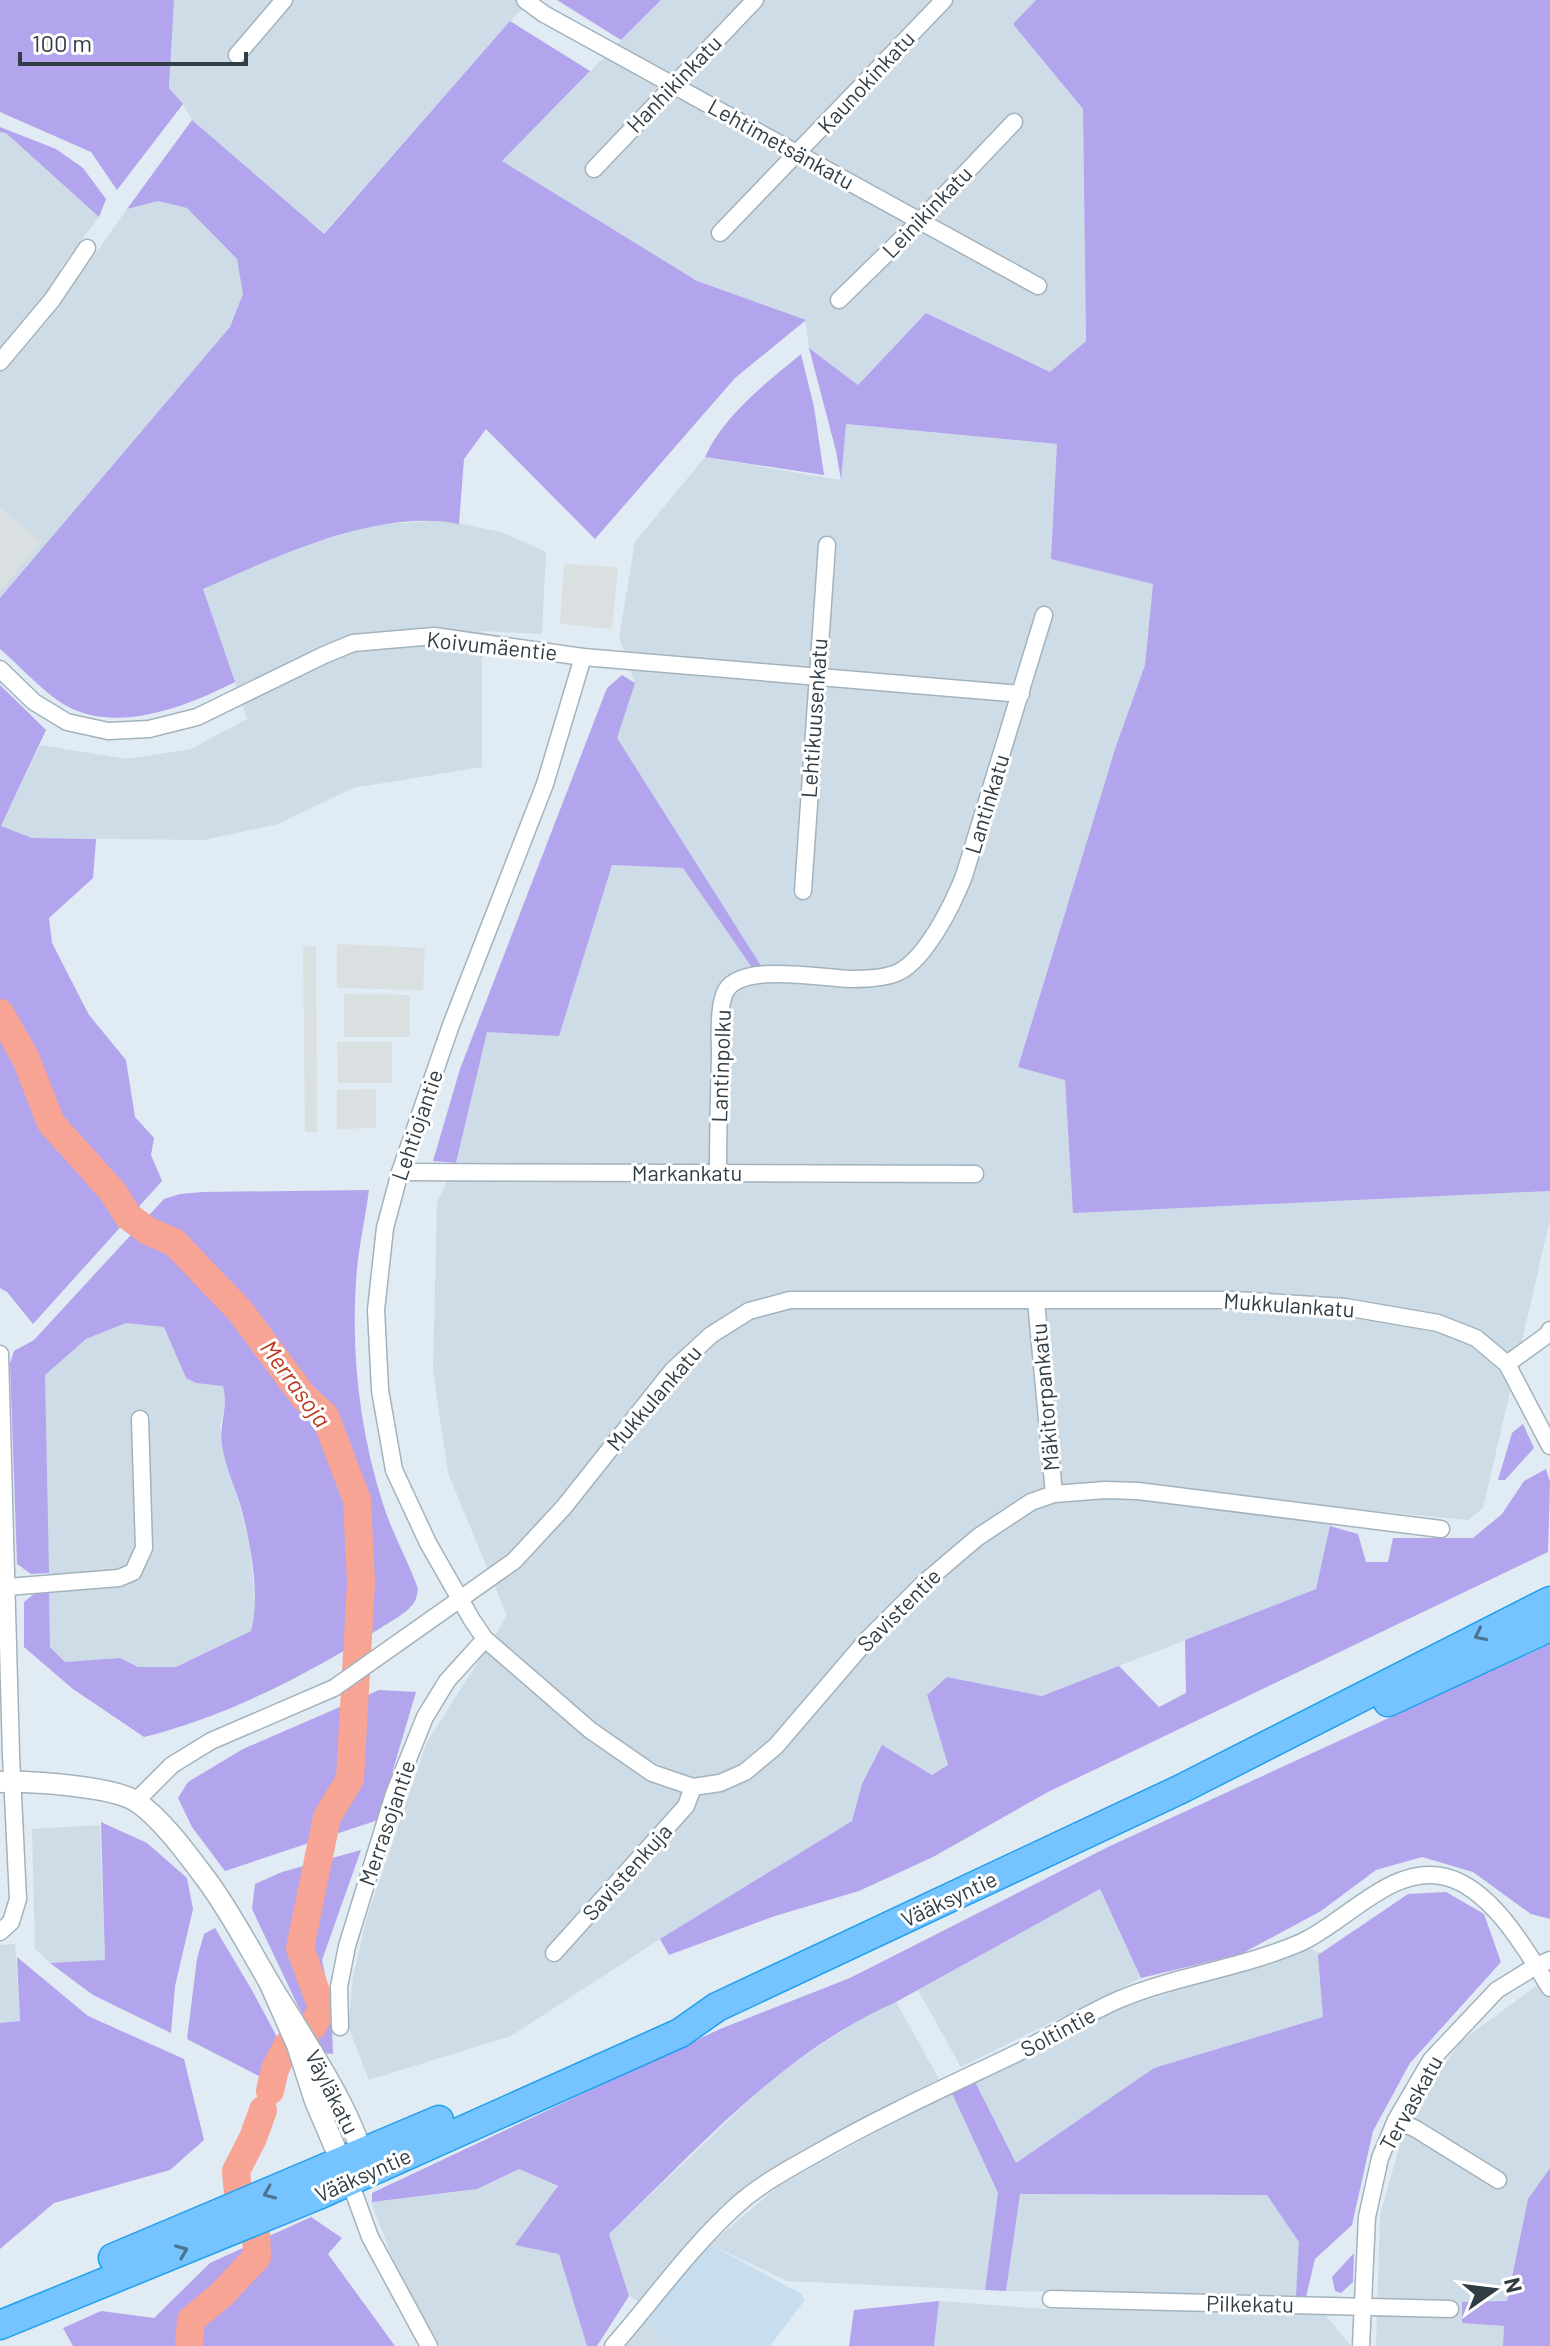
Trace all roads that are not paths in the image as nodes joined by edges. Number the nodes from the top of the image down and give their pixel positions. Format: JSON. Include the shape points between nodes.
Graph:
{"nodes":[{"id":1,"x":284,"y":0,"type":"edge"},
{"id":2,"x":525,"y":0,"type":"edge"},
{"id":3,"x":755,"y":0,"type":"edge"},
{"id":4,"x":944,"y":0,"type":"edge"},
{"id":5,"x":237,"y":55,"type":"dead end"},
{"id":6,"x":673,"y":85,"type":"junction"},
{"id":7,"x":1014,"y":122,"type":"dead end"},
{"id":8,"x":799,"y":153,"type":"junction"},
{"id":9,"x":594,"y":169,"type":"dead end"},
{"id":10,"x":920,"y":221,"type":"junction"},
{"id":11,"x":720,"y":233,"type":"dead end"},
{"id":12,"x":87,"y":248,"type":"dead end"},
{"id":13,"x":1038,"y":286,"type":"dead end"},
{"id":14,"x":839,"y":300,"type":"dead end"},
{"id":15,"x":0,"y":362,"type":"edge"},
{"id":16,"x":827,"y":545,"type":"dead end"},
{"id":17,"x":1044,"y":615,"type":"dead end"},
{"id":18,"x":583,"y":657,"type":"junction"},
{"id":19,"x":0,"y":669,"type":"edge"},
{"id":20,"x":817,"y":677,"type":"junction"},
{"id":21,"x":1021,"y":694,"type":"junction"},
{"id":22,"x":803,"y":891,"type":"dead end"},
{"id":23,"x":895,"y":974,"type":"joint"},
{"id":24,"x":400,"y":1172,"type":"junction"},
{"id":25,"x":718,"y":1173,"type":"junction"},
{"id":26,"x":975,"y":1174,"type":"dead end"},
{"id":27,"x":1036,"y":1301,"type":"junction"},
{"id":28,"x":1549,"y":1333,"type":"edge"},
{"id":29,"x":0,"y":1354,"type":"edge"},
{"id":30,"x":1507,"y":1364,"type":"junction"},
{"id":31,"x":140,"y":1419,"type":"dead end"},
{"id":32,"x":1550,"y":1446,"type":"edge"},
{"id":33,"x":1054,"y":1494,"type":"junction"},
{"id":34,"x":1441,"y":1529,"type":"dead end"},
{"id":35,"x":7,"y":1587,"type":"junction"},
{"id":36,"x":458,"y":1600,"type":"junction"},
{"id":37,"x":1550,"y":1601,"type":"edge"},
{"id":38,"x":1550,"y":1627,"type":"edge"},
{"id":39,"x":485,"y":1639,"type":"junction"},
{"id":40,"x":6,"y":1782,"type":"edge"},
{"id":41,"x":693,"y":1787,"type":"junction"},
{"id":42,"x":1181,"y":1789,"type":"junction"},
{"id":43,"x":136,"y":1801,"type":"junction"},
{"id":44,"x":0,"y":1932,"type":"edge"},
{"id":45,"x":554,"y":1953,"type":"dead end"},
{"id":46,"x":1543,"y":1963,"type":"edge"},
{"id":47,"x":1550,"y":1988,"type":"edge"},
{"id":48,"x":340,"y":2027,"type":"dead end"},
{"id":49,"x":1396,"y":2120,"type":"junction"},
{"id":50,"x":351,"y":2166,"type":"junction"},
{"id":51,"x":1498,"y":2180,"type":"dead end"},
{"id":52,"x":1051,"y":2299,"type":"dead end"},
{"id":53,"x":0,"y":2306,"type":"edge"},
{"id":54,"x":1362,"y":2307,"type":"junction"},
{"id":55,"x":1450,"y":2309,"type":"dead end"},
{"id":56,"x":0,"y":2325,"type":"edge"},
{"id":57,"x":429,"y":2346,"type":"edge"},
{"id":58,"x":613,"y":2346,"type":"edge"},
{"id":59,"x":1361,"y":2346,"type":"edge"}],
"edges":[{"from":1,"to":5,"type":"street"},
{"from":2,"to":6,"type":"street","name":"Lehtimetsänkatu"},
{"from":3,"to":6,"type":"street","name":"Hanhikinkatu"},
{"from":4,"to":8,"type":"street","name":"Kaunokinkatu"},
{"from":6,"to":8,"type":"street","name":"Lehtimetsänkatu"},
{"from":6,"to":9,"type":"street","name":"Hanhikinkatu"},
{"from":7,"to":10,"type":"street","name":"Leinikinkatu"},
{"from":8,"to":10,"type":"street","name":"Lehtimetsänkatu"},
{"from":8,"to":11,"type":"street","name":"Kaunokinkatu"},
{"from":10,"to":13,"type":"street","name":"Lehtimetsänkatu"},
{"from":10,"to":14,"type":"street","name":"Leinikinkatu"},
{"from":12,"to":15,"type":"street"},
{"from":16,"to":20,"type":"street","name":"Lehtikuusenkatu"},
{"from":17,"to":21,"type":"street","name":"Lantinkatu"},
{"from":18,"to":19,"type":"street","name":"Koivumäentie","via":[[434,636],[353,643],[197,717],[149,729],[108,731],[67,722],[34,702]]},
{"from":18,"to":20,"type":"street","name":"Koivumäentie"},
{"from":18,"to":24,"type":"street","name":"Lehtiojantie","via":[[545,784]]},
{"from":20,"to":21,"type":"street","name":"Koivumäentie"},
{"from":20,"to":22,"type":"street","name":"Lehtikuusenkatu"},
{"from":21,"to":23,"type":"street","name":"Lantinkatu","via":[[949,914],[924,948]]},
{"from":23,"to":25,"type":"street","name":"Lantinpolku","via":[[850,979],[793,973],[733,982],[724,993],[720,1021]]},
{"from":24,"to":25,"type":"street","name":"Markankatu"},
{"from":24,"to":36,"type":"street","name":"Lehtiojantie","via":[[385,1228],[376,1310],[380,1390],[394,1470]]},
{"from":25,"to":26,"type":"street","name":"Markankatu"},
{"from":27,"to":30,"type":"street","name":"Mukkulankatu","via":[[1235,1300],[1345,1307],[1438,1323],[1476,1338]]},
{"from":27,"to":33,"type":"street","name":"Mäkitorpankatu"},
{"from":27,"to":36,"type":"street","name":"Mukkulankatu","via":[[790,1300],[749,1311],[711,1335],[672,1371],[514,1561]]},
{"from":28,"to":30,"type":"street"},
{"from":29,"to":35,"type":"street"},
{"from":30,"to":32,"type":"street","name":"Mukkulankatu"},
{"from":31,"to":35,"type":"street","via":[[144,1548],[133,1572],[119,1578]]},
{"from":33,"to":34,"type":"street","name":"Savistentie","via":[[1138,1491]]},
{"from":33,"to":41,"type":"street","name":"Savistentie","via":[[1031,1502],[978,1537],[925,1582],[776,1746],[745,1772]]},
{"from":35,"to":40,"type":"street"},
{"from":36,"to":39,"type":"street"},
{"from":36,"to":43,"type":"street","name":"Mukkulankatu","via":[[334,1688],[211,1741],[172,1765]]},
{"from":37,"to":42,"type":"highway","name":"Vääksyntie","one_way":true},
{"from":38,"to":42,"type":"highway","name":"Vääksyntie"},
{"from":39,"to":41,"type":"street","via":[[590,1730],[652,1773]]},
{"from":39,"to":48,"type":"street","name":"Merrasojantie","via":[[447,1681],[425,1717],[394,1794],[347,1946],[339,1987]]},
{"from":40,"to":43,"type":"street","via":[[82,1786]]},
{"from":40,"to":44,"type":"street","via":[[18,1899],[11,1922]]},
{"from":41,"to":45,"type":"street","name":"Savistenkuja","via":[[686,1806]]},
{"from":42,"to":50,"type":"highway","name":"Vääksyntie","via":[[717,2007],[680,2033]]},
{"from":43,"to":50,"type":"street","name":"Väyläkatu","via":[[167,1831],[226,1907],[338,2099]]},
{"from":46,"to":47,"type":"street","name":"Soltintie"},
{"from":46,"to":49,"type":"street","name":"Tervaskatu","via":[[1497,1990],[1431,2060]]},
{"from":46,"to":58,"type":"street","name":"Soltintie","via":[[1476,1891],[1446,1877],[1414,1874],[1387,1885],[1303,1941],[1118,2000],[870,2123],[775,2177],[715,2227]]},
{"from":49,"to":51,"type":"street"},
{"from":49,"to":54,"type":"street","name":"Tervaskatu","via":[[1380,2158],[1367,2217]]},
{"from":50,"to":53,"type":"highway","name":"Vääksyntie","one_way":true},
{"from":56,"to":50,"type":"highway","name":"Vääksyntie","one_way":true},
{"from":50,"to":57,"type":"street","via":[[374,2247]]},
{"from":52,"to":54,"type":"street","name":"Pilkekatu"},
{"from":54,"to":55,"type":"street","name":"Pilkekatu"},
{"from":54,"to":59,"type":"street","name":"Tervaskatu"}]}
